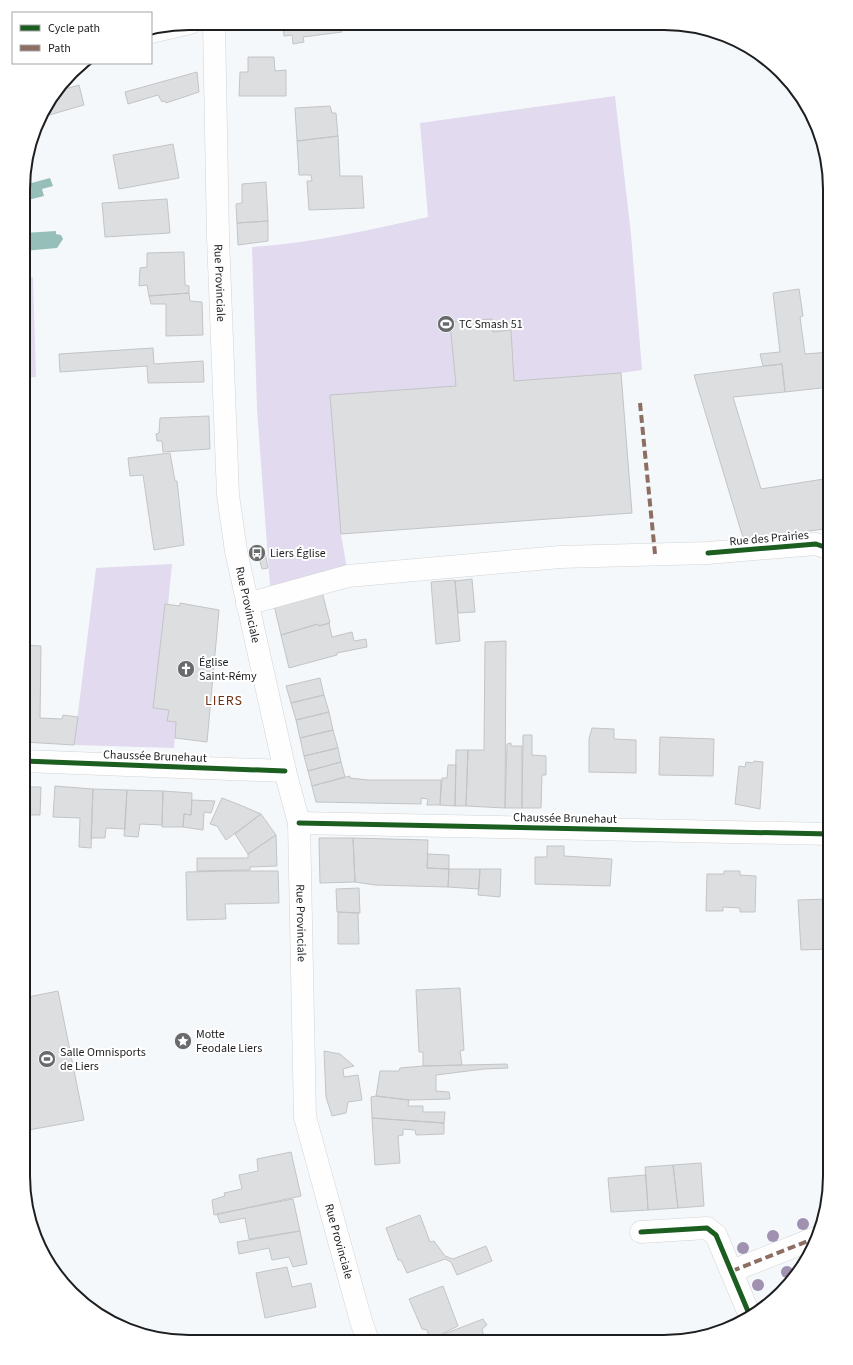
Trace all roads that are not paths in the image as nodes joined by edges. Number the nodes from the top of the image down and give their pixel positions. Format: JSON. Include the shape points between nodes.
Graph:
{"nodes":[{"id":1,"x":214,"y":30,"type":"edge"},
{"id":2,"x":823,"y":546,"type":"edge"},
{"id":3,"x":247,"y":604,"type":"junction"},
{"id":4,"x":30,"y":761,"type":"edge"},
{"id":5,"x":285,"y":771,"type":"junction"},
{"id":6,"x":299,"y":823,"type":"junction"},
{"id":7,"x":823,"y":834,"type":"edge"},
{"id":8,"x":641,"y":1232,"type":"dead end"},
{"id":9,"x":810,"y":1240,"type":"edge"},
{"id":10,"x":732,"y":1271,"type":"junction"},
{"id":11,"x":748,"y":1311,"type":"edge"},
{"id":12,"x":366,"y":1335,"type":"edge"}],
"edges":[{"from":1,"to":3,"type":"main road","name":"Rue Provinciale","via":[[218,237],[228,495]]},
{"from":2,"to":3,"type":"main road","name":"Rue des Prairies","via":[[816,544],[708,553],[560,558],[348,576]]},
{"from":3,"to":5,"type":"main road","name":"Rue Provinciale"},
{"from":4,"to":5,"type":"main road","name":"Chaussée Brunehaut"},
{"from":5,"to":6,"type":"main road","name":"Rue Provinciale"},
{"from":6,"to":7,"type":"main road","name":"Chaussée Brunehaut"},
{"from":6,"to":12,"type":"main road","name":"Rue Provinciale","via":[[305,1117]]},
{"from":8,"to":10,"type":"main road","via":[[707,1228],[716,1235]]},
{"from":9,"to":10,"type":"main road"},
{"from":10,"to":11,"type":"main road"}]}
